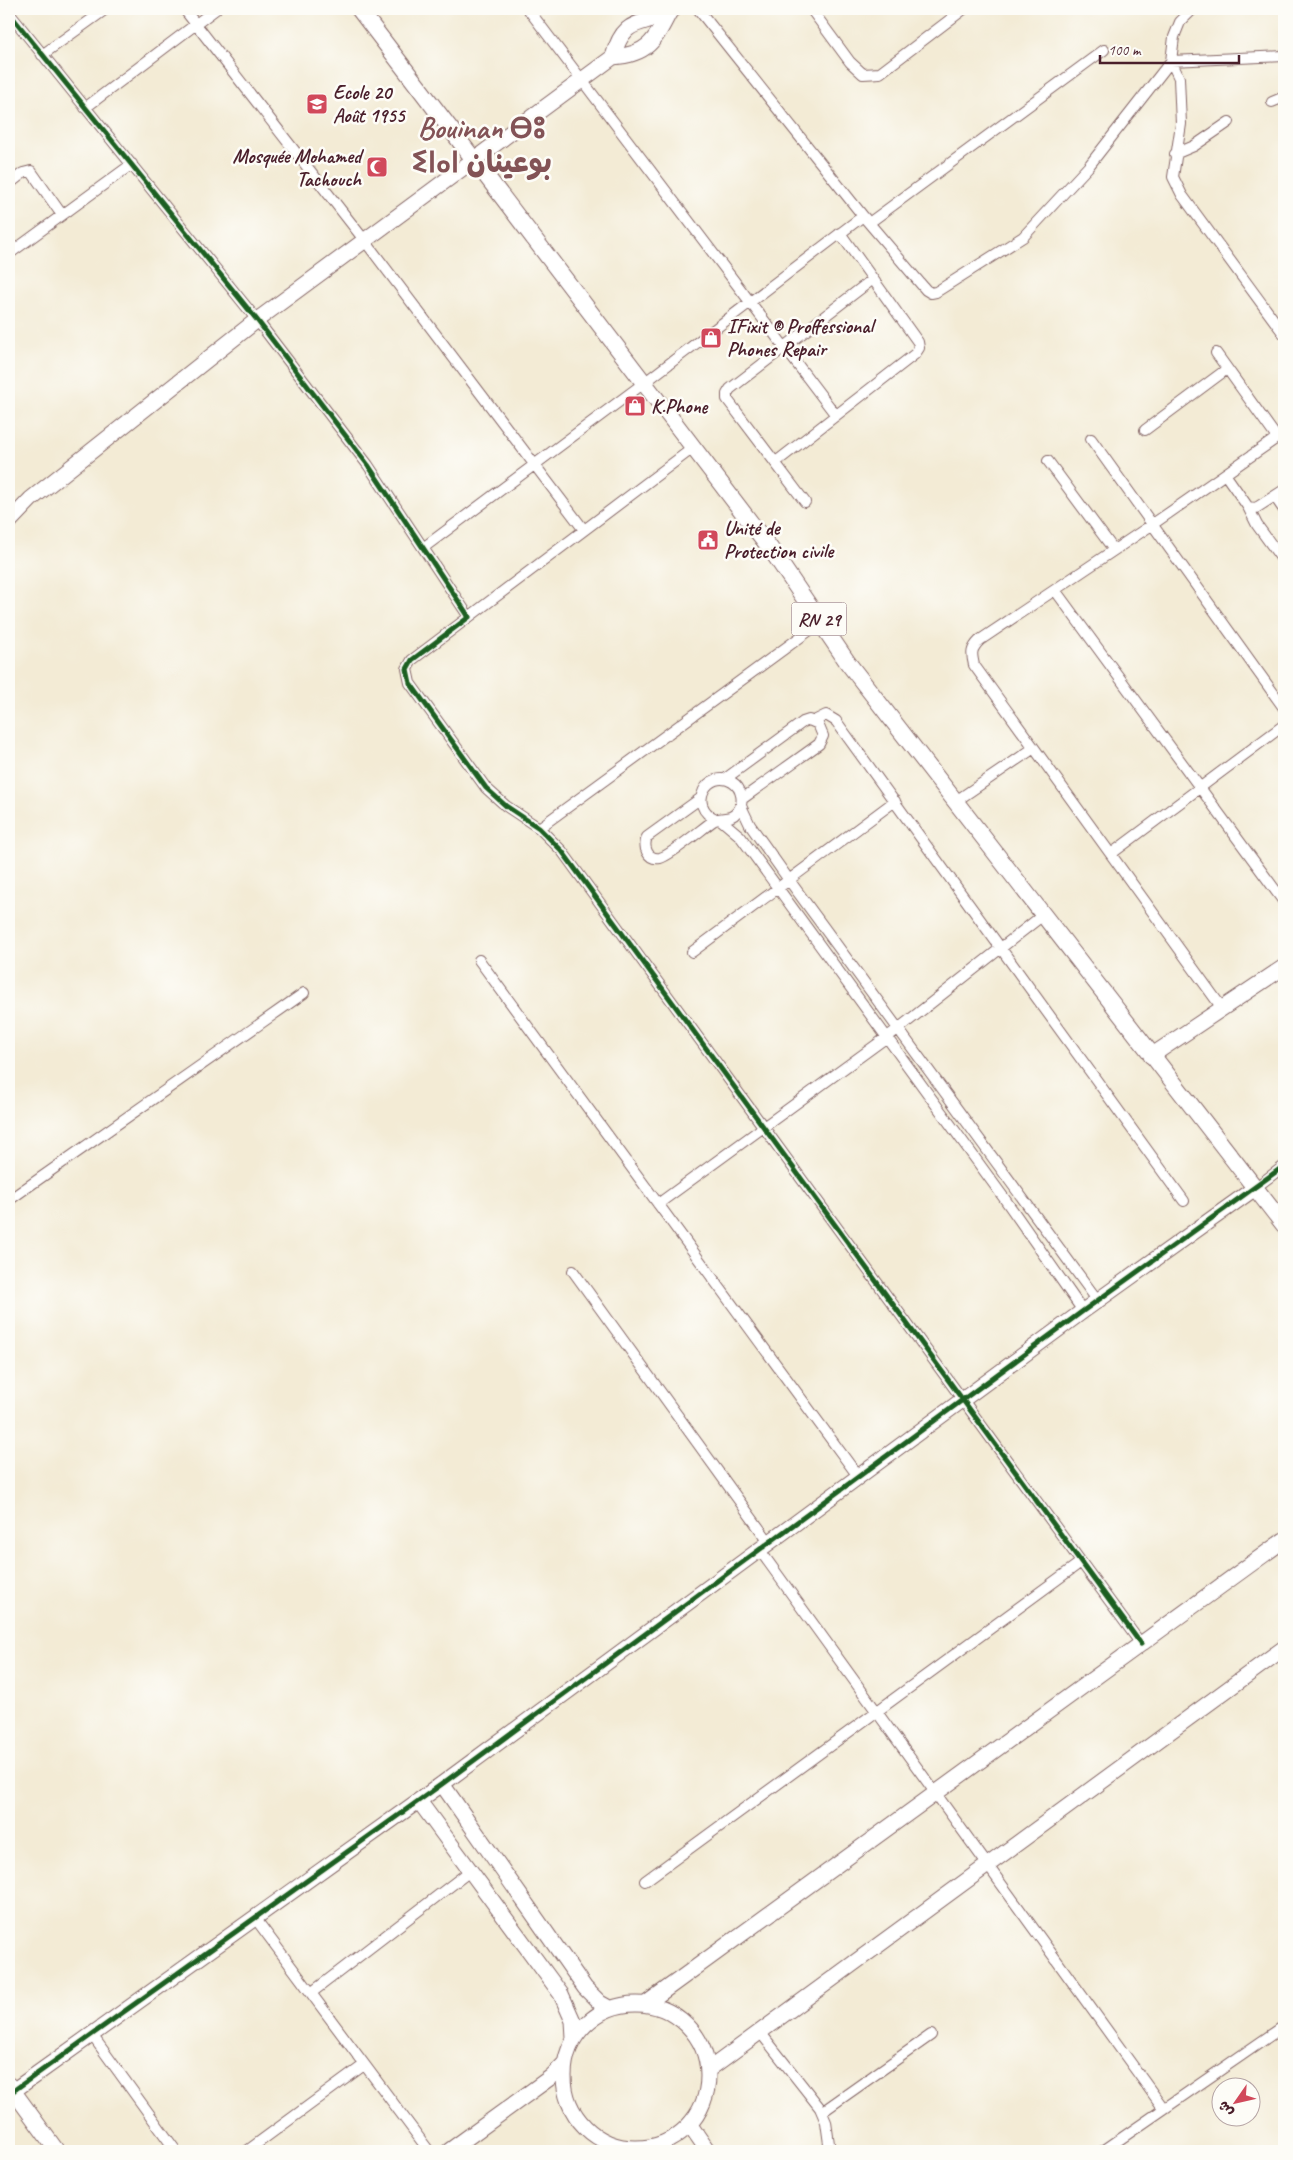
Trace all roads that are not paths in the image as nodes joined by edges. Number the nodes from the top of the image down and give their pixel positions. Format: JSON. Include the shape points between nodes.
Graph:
{"nodes":[{"id":1,"x":106,"y":9,"type":"edge"},
{"id":2,"x":184,"y":9,"type":"edge"},
{"id":3,"x":216,"y":9,"type":"edge"},
{"id":4,"x":359,"y":9,"type":"edge"},
{"id":5,"x":528,"y":9,"type":"edge"},
{"id":6,"x":698,"y":9,"type":"edge"},
{"id":7,"x":811,"y":9,"type":"edge"},
{"id":8,"x":964,"y":9,"type":"edge"},
{"id":9,"x":1193,"y":9,"type":"edge"},
{"id":10,"x":672,"y":11,"type":"edge"},
{"id":11,"x":9,"y":13,"type":"edge"},
{"id":12,"x":196,"y":24,"type":"junction"},
{"id":13,"x":1104,"y":50,"type":"dead end"},
{"id":14,"x":42,"y":55,"type":"junction"},
{"id":15,"x":1284,"y":56,"type":"edge"},
{"id":16,"x":613,"y":57,"type":"junction"},
{"id":17,"x":1172,"y":61,"type":"junction"},
{"id":18,"x":582,"y":81,"type":"junction"},
{"id":19,"x":1284,"y":97,"type":"edge"},
{"id":20,"x":1272,"y":102,"type":"dead end"},
{"id":21,"x":85,"y":108,"type":"junction"},
{"id":22,"x":1229,"y":122,"type":"dead end"},
{"id":23,"x":1175,"y":154,"type":"junction"},
{"id":24,"x":475,"y":158,"type":"junction"},
{"id":25,"x":132,"y":164,"type":"junction"},
{"id":26,"x":9,"y":184,"type":"edge"},
{"id":27,"x":62,"y":215,"type":"junction"},
{"id":28,"x":866,"y":220,"type":"junction"},
{"id":29,"x":840,"y":234,"type":"junction"},
{"id":30,"x":365,"y":241,"type":"junction"},
{"id":31,"x":9,"y":254,"type":"edge"},
{"id":32,"x":873,"y":279,"type":"junction"},
{"id":33,"x":749,"y":302,"type":"junction"},
{"id":34,"x":257,"y":320,"type":"junction"},
{"id":35,"x":1284,"y":334,"type":"edge"},
{"id":36,"x":784,"y":347,"type":"junction"},
{"id":37,"x":1216,"y":354,"type":"dead end"},
{"id":38,"x":1227,"y":369,"type":"junction"},
{"id":39,"x":644,"y":383,"type":"junction"},
{"id":40,"x":835,"y":414,"type":"junction"},
{"id":41,"x":1146,"y":430,"type":"dead end"},
{"id":42,"x":1280,"y":435,"type":"edge"},
{"id":43,"x":1091,"y":439,"type":"dead end"},
{"id":44,"x":693,"y":448,"type":"junction"},
{"id":45,"x":1048,"y":461,"type":"dead end"},
{"id":46,"x":776,"y":462,"type":"junction"},
{"id":47,"x":534,"y":464,"type":"junction"},
{"id":48,"x":1225,"y":474,"type":"junction"},
{"id":49,"x":1284,"y":490,"type":"edge"},
{"id":50,"x":1275,"y":497,"type":"junction"},
{"id":51,"x":31,"y":499,"type":"junction"},
{"id":52,"x":805,"y":502,"type":"dead end"},
{"id":53,"x":9,"y":507,"type":"edge"},
{"id":54,"x":1248,"y":508,"type":"junction"},
{"id":55,"x":1284,"y":510,"type":"edge"},
{"id":56,"x":9,"y":522,"type":"edge"},
{"id":57,"x":1152,"y":524,"type":"junction"},
{"id":58,"x":584,"y":530,"type":"junction"},
{"id":59,"x":423,"y":548,"type":"junction"},
{"id":60,"x":1114,"y":550,"type":"junction"},
{"id":61,"x":1284,"y":562,"type":"edge"},
{"id":62,"x":1055,"y":590,"type":"junction"},
{"id":63,"x":469,"y":617,"type":"junction"},
{"id":64,"x":821,"y":622,"type":"junction"},
{"id":65,"x":1284,"y":708,"type":"edge"},
{"id":66,"x":814,"y":721,"type":"junction"},
{"id":67,"x":1284,"y":725,"type":"edge"},
{"id":68,"x":1034,"y":748,"type":"junction"},
{"id":69,"x":725,"y":779,"type":"junction"},
{"id":70,"x":1199,"y":788,"type":"junction"},
{"id":71,"x":701,"y":798,"type":"junction"},
{"id":72,"x":895,"y":801,"type":"junction"},
{"id":73,"x":956,"y":801,"type":"junction"},
{"id":74,"x":741,"y":803,"type":"junction"},
{"id":75,"x":719,"y":819,"type":"junction"},
{"id":76,"x":539,"y":828,"type":"junction"},
{"id":77,"x":1111,"y":854,"type":"junction"},
{"id":78,"x":789,"y":880,"type":"junction"},
{"id":79,"x":777,"y":889,"type":"junction"},
{"id":80,"x":1284,"y":902,"type":"edge"},
{"id":81,"x":1043,"y":915,"type":"junction"},
{"id":82,"x":1001,"y":948,"type":"junction"},
{"id":83,"x":692,"y":952,"type":"dead end"},
{"id":84,"x":479,"y":960,"type":"dead end"},
{"id":85,"x":1284,"y":967,"type":"edge"},
{"id":86,"x":304,"y":993,"type":"dead end"},
{"id":87,"x":1222,"y":1008,"type":"junction"},
{"id":88,"x":898,"y":1029,"type":"junction"},
{"id":89,"x":886,"y":1038,"type":"junction"},
{"id":90,"x":1151,"y":1056,"type":"junction"},
{"id":91,"x":762,"y":1127,"type":"junction"},
{"id":92,"x":1284,"y":1166,"type":"edge"},
{"id":93,"x":1017,"y":1188,"type":"junction"},
{"id":94,"x":1255,"y":1188,"type":"junction"},
{"id":95,"x":1004,"y":1198,"type":"junction"},
{"id":96,"x":9,"y":1200,"type":"edge"},
{"id":97,"x":1184,"y":1201,"type":"dead end"},
{"id":98,"x":658,"y":1204,"type":"junction"},
{"id":99,"x":1284,"y":1226,"type":"edge"},
{"id":100,"x":573,"y":1270,"type":"dead end"},
{"id":101,"x":1098,"y":1301,"type":"junction"},
{"id":102,"x":1083,"y":1311,"type":"junction"},
{"id":103,"x":962,"y":1400,"type":"junction"},
{"id":104,"x":858,"y":1476,"type":"junction"},
{"id":105,"x":1284,"y":1540,"type":"edge"},
{"id":106,"x":764,"y":1546,"type":"junction"},
{"id":107,"x":1081,"y":1562,"type":"junction"},
{"id":108,"x":1141,"y":1644,"type":"junction"},
{"id":109,"x":1284,"y":1648,"type":"edge"},
{"id":110,"x":877,"y":1712,"type":"junction"},
{"id":111,"x":442,"y":1784,"type":"junction"},
{"id":112,"x":936,"y":1793,"type":"junction"},
{"id":113,"x":419,"y":1801,"type":"junction"},
{"id":114,"x":988,"y":1865,"type":"junction"},
{"id":115,"x":470,"y":1871,"type":"junction"},
{"id":116,"x":645,"y":1881,"type":"dead end"},
{"id":117,"x":255,"y":1918,"type":"junction"},
{"id":118,"x":311,"y":1993,"type":"junction"},
{"id":119,"x":647,"y":2003,"type":"junction"},
{"id":120,"x":610,"y":2008,"type":"junction"},
{"id":121,"x":1284,"y":2026,"type":"edge"},
{"id":122,"x":760,"y":2032,"type":"junction"},
{"id":123,"x":92,"y":2035,"type":"junction"},
{"id":124,"x":931,"y":2035,"type":"dead end"},
{"id":125,"x":574,"y":2037,"type":"junction"},
{"id":126,"x":364,"y":2064,"type":"junction"},
{"id":127,"x":564,"y":2064,"type":"junction"},
{"id":128,"x":708,"y":2070,"type":"junction"},
{"id":129,"x":11,"y":2088,"type":"edge"},
{"id":130,"x":1164,"y":2109,"type":"junction"},
{"id":131,"x":822,"y":2112,"type":"junction"},
{"id":132,"x":690,"y":2124,"type":"junction"},
{"id":133,"x":669,"y":2147,"type":"edge"},
{"id":134,"x":616,"y":2150,"type":"edge"},
{"id":135,"x":57,"y":2151,"type":"edge"},
{"id":136,"x":176,"y":2151,"type":"edge"},
{"id":137,"x":247,"y":2151,"type":"edge"},
{"id":138,"x":429,"y":2151,"type":"edge"},
{"id":139,"x":449,"y":2151,"type":"edge"},
{"id":140,"x":708,"y":2151,"type":"edge"},
{"id":141,"x":830,"y":2151,"type":"edge"},
{"id":142,"x":1103,"y":2151,"type":"edge"}],
"edges":[{"from":1,"to":14,"type":"street"},
{"from":2,"to":12,"type":"street"},
{"from":3,"to":12,"type":"street"},
{"from":4,"to":24,"type":"main road","number":"RN 29"},
{"from":5,"to":18,"type":"street"},
{"from":6,"to":28,"type":"street"},
{"from":7,"to":8,"type":"street","via":[[850,62],[863,74],[880,73]]},
{"from":9,"to":17,"type":"street","via":[[1180,22],[1174,37]]},
{"from":10,"to":16,"type":"main road","via":[[631,27],[618,40]]},
{"from":10,"to":16,"type":"main road","via":[[648,47],[631,56]]},
{"from":11,"to":14,"type":"street"},
{"from":12,"to":21,"type":"street"},
{"from":12,"to":30,"type":"street"},
{"from":13,"to":28,"type":"street"},
{"from":14,"to":21,"type":"street"},
{"from":15,"to":17,"type":"street"},
{"from":16,"to":18,"type":"main road"},
{"from":17,"to":23,"type":"street","via":[[1179,78],[1181,115]]},
{"from":17,"to":28,"type":"street","via":[[1088,167],[1023,237],[936,292],[926,290]]},
{"from":18,"to":24,"type":"main road"},
{"from":18,"to":33,"type":"street"},
{"from":19,"to":20,"type":"street"},
{"from":21,"to":25,"type":"street"},
{"from":22,"to":23,"type":"street","via":[[1194,146]]},
{"from":23,"to":35,"type":"street","via":[[1173,177],[1182,195]]},
{"from":24,"to":30,"type":"main road"},
{"from":24,"to":39,"type":"main road","number":"RN 29"},
{"from":25,"to":27,"type":"street"},
{"from":25,"to":34,"type":"street"},
{"from":26,"to":27,"type":"street","via":[[31,171]]},
{"from":27,"to":31,"type":"street"},
{"from":28,"to":29,"type":"street"},
{"from":29,"to":32,"type":"street"},
{"from":29,"to":33,"type":"street"},
{"from":30,"to":34,"type":"main road"},
{"from":30,"to":47,"type":"street"},
{"from":32,"to":36,"type":"street"},
{"from":32,"to":40,"type":"street","via":[[919,348]]},
{"from":33,"to":36,"type":"street"},
{"from":33,"to":39,"type":"street"},
{"from":34,"to":51,"type":"main road"},
{"from":34,"to":59,"type":"street","via":[[368,465]]},
{"from":36,"to":40,"type":"street"},
{"from":36,"to":46,"type":"street","via":[[727,394],[727,399]]},
{"from":37,"to":38,"type":"street"},
{"from":38,"to":41,"type":"street"},
{"from":38,"to":42,"type":"street"},
{"from":39,"to":44,"type":"main road","number":"RN 29"},
{"from":39,"to":47,"type":"street"},
{"from":40,"to":46,"type":"street"},
{"from":42,"to":48,"type":"street"},
{"from":43,"to":57,"type":"street"},
{"from":44,"to":58,"type":"street"},
{"from":44,"to":64,"type":"main road","number":"RN 29","via":[[770,548]]},
{"from":45,"to":60,"type":"street"},
{"from":46,"to":52,"type":"street"},
{"from":47,"to":58,"type":"street"},
{"from":47,"to":59,"type":"street"},
{"from":48,"to":54,"type":"street"},
{"from":48,"to":57,"type":"street"},
{"from":49,"to":50,"type":"street"},
{"from":50,"to":54,"type":"street","via":[[1256,508]]},
{"from":50,"to":55,"type":"street"},
{"from":51,"to":53,"type":"main road"},
{"from":51,"to":56,"type":"main road"},
{"from":54,"to":61,"type":"street"},
{"from":57,"to":60,"type":"street"},
{"from":57,"to":65,"type":"street"},
{"from":58,"to":63,"type":"street"},
{"from":59,"to":63,"type":"street"},
{"from":60,"to":62,"type":"street"},
{"from":62,"to":68,"type":"street","via":[[972,648],[974,665]]},
{"from":62,"to":70,"type":"street"},
{"from":63,"to":76,"type":"street","via":[[412,660],[407,669],[408,679],[486,788]]},
{"from":64,"to":73,"type":"main road","number":"RN 29","via":[[848,663]]},
{"from":64,"to":76,"type":"street"},
{"from":66,"to":69,"type":"street","via":[[803,722]]},
{"from":66,"to":72,"type":"street","via":[[826,715],[836,721]]},
{"from":66,"to":74,"type":"street","via":[[822,731],[822,740]]},
{"from":67,"to":70,"type":"street"},
{"from":68,"to":73,"type":"street"},
{"from":68,"to":77,"type":"street"},
{"from":69,"to":71,"type":"street","via":[[706,786]]},
{"from":69,"to":74,"type":"street","via":[[737,786]]},
{"from":70,"to":77,"type":"street"},
{"from":70,"to":80,"type":"street"},
{"from":71,"to":75,"type":"street","via":[[705,811]]},
{"from":71,"to":75,"type":"street","via":[[647,837],[647,852],[652,857],[663,857]]},
{"from":72,"to":78,"type":"street"},
{"from":72,"to":82,"type":"street"},
{"from":73,"to":81,"type":"main road","number":"RN 29"},
{"from":74,"to":75,"type":"street","via":[[733,816]]},
{"from":74,"to":78,"type":"street","via":[[750,825]]},
{"from":75,"to":79,"type":"street","via":[[740,836]]},
{"from":76,"to":91,"type":"street","via":[[572,864]]},
{"from":77,"to":87,"type":"street"},
{"from":78,"to":79,"type":"street"},
{"from":78,"to":88,"type":"street"},
{"from":79,"to":83,"type":"street"},
{"from":79,"to":89,"type":"street"},
{"from":81,"to":82,"type":"street"},
{"from":81,"to":90,"type":"main road","number":"RN 29"},
{"from":82,"to":88,"type":"street"},
{"from":82,"to":97,"type":"street"},
{"from":84,"to":98,"type":"street"},
{"from":85,"to":87,"type":"main road"},
{"from":86,"to":96,"type":"street"},
{"from":87,"to":90,"type":"main road"},
{"from":88,"to":89,"type":"street"},
{"from":88,"to":93,"type":"street"},
{"from":89,"to":91,"type":"street"},
{"from":89,"to":95,"type":"street"},
{"from":90,"to":94,"type":"main road","number":"RN 29"},
{"from":91,"to":98,"type":"street"},
{"from":91,"to":103,"type":"street"},
{"from":92,"to":94,"type":"street"},
{"from":93,"to":95,"type":"street"},
{"from":93,"to":101,"type":"street"},
{"from":94,"to":99,"type":"main road","number":"RN 29"},
{"from":94,"to":101,"type":"main road"},
{"from":95,"to":102,"type":"street"},
{"from":98,"to":104,"type":"street"},
{"from":100,"to":106,"type":"street"},
{"from":101,"to":102,"type":"main road"},
{"from":102,"to":103,"type":"main road"},
{"from":103,"to":104,"type":"main road"},
{"from":103,"to":107,"type":"street"},
{"from":104,"to":106,"type":"main road"},
{"from":105,"to":108,"type":"main road"},
{"from":106,"to":110,"type":"street"},
{"from":106,"to":111,"type":"main road"},
{"from":107,"to":108,"type":"street"},
{"from":107,"to":110,"type":"street"},
{"from":108,"to":112,"type":"main road"},
{"from":109,"to":114,"type":"main road"},
{"from":110,"to":112,"type":"street"},
{"from":110,"to":116,"type":"street"},
{"from":111,"to":113,"type":"main road"},
{"from":111,"to":120,"type":"main road","via":[[585,1988]]},
{"from":112,"to":114,"type":"street"},
{"from":112,"to":119,"type":"main road"},
{"from":113,"to":115,"type":"main road"},
{"from":113,"to":117,"type":"main road"},
{"from":114,"to":122,"type":"main road"},
{"from":114,"to":130,"type":"street"},
{"from":115,"to":118,"type":"street"},
{"from":115,"to":125,"type":"main road","via":[[561,1994],[574,2021]]},
{"from":117,"to":118,"type":"street"},
{"from":117,"to":123,"type":"main road"},
{"from":118,"to":126,"type":"street"},
{"from":119,"to":120,"type":"main road"},
{"from":119,"to":128,"type":"main road","via":[[682,2021],[695,2035],[704,2052]]},
{"from":120,"to":125,"type":"main road","via":[[596,2015]]},
{"from":121,"to":130,"type":"street"},
{"from":122,"to":128,"type":"main road"},
{"from":122,"to":131,"type":"street"},
{"from":123,"to":129,"type":"main road"},
{"from":123,"to":136,"type":"street"},
{"from":124,"to":131,"type":"street"},
{"from":125,"to":127,"type":"main road"},
{"from":126,"to":137,"type":"street"},
{"from":126,"to":138,"type":"street"},
{"from":127,"to":134,"type":"main road","via":[[567,2101],[576,2118],[589,2132]]},
{"from":127,"to":139,"type":"main road","via":[[551,2077]]},
{"from":128,"to":132,"type":"main road","via":[[705,2099]]},
{"from":129,"to":135,"type":"main road"},
{"from":130,"to":142,"type":"street"},
{"from":131,"to":141,"type":"street"},
{"from":132,"to":133,"type":"main road"},
{"from":132,"to":140,"type":"main road"},
{"from":133,"to":134,"type":"main road"}]}
